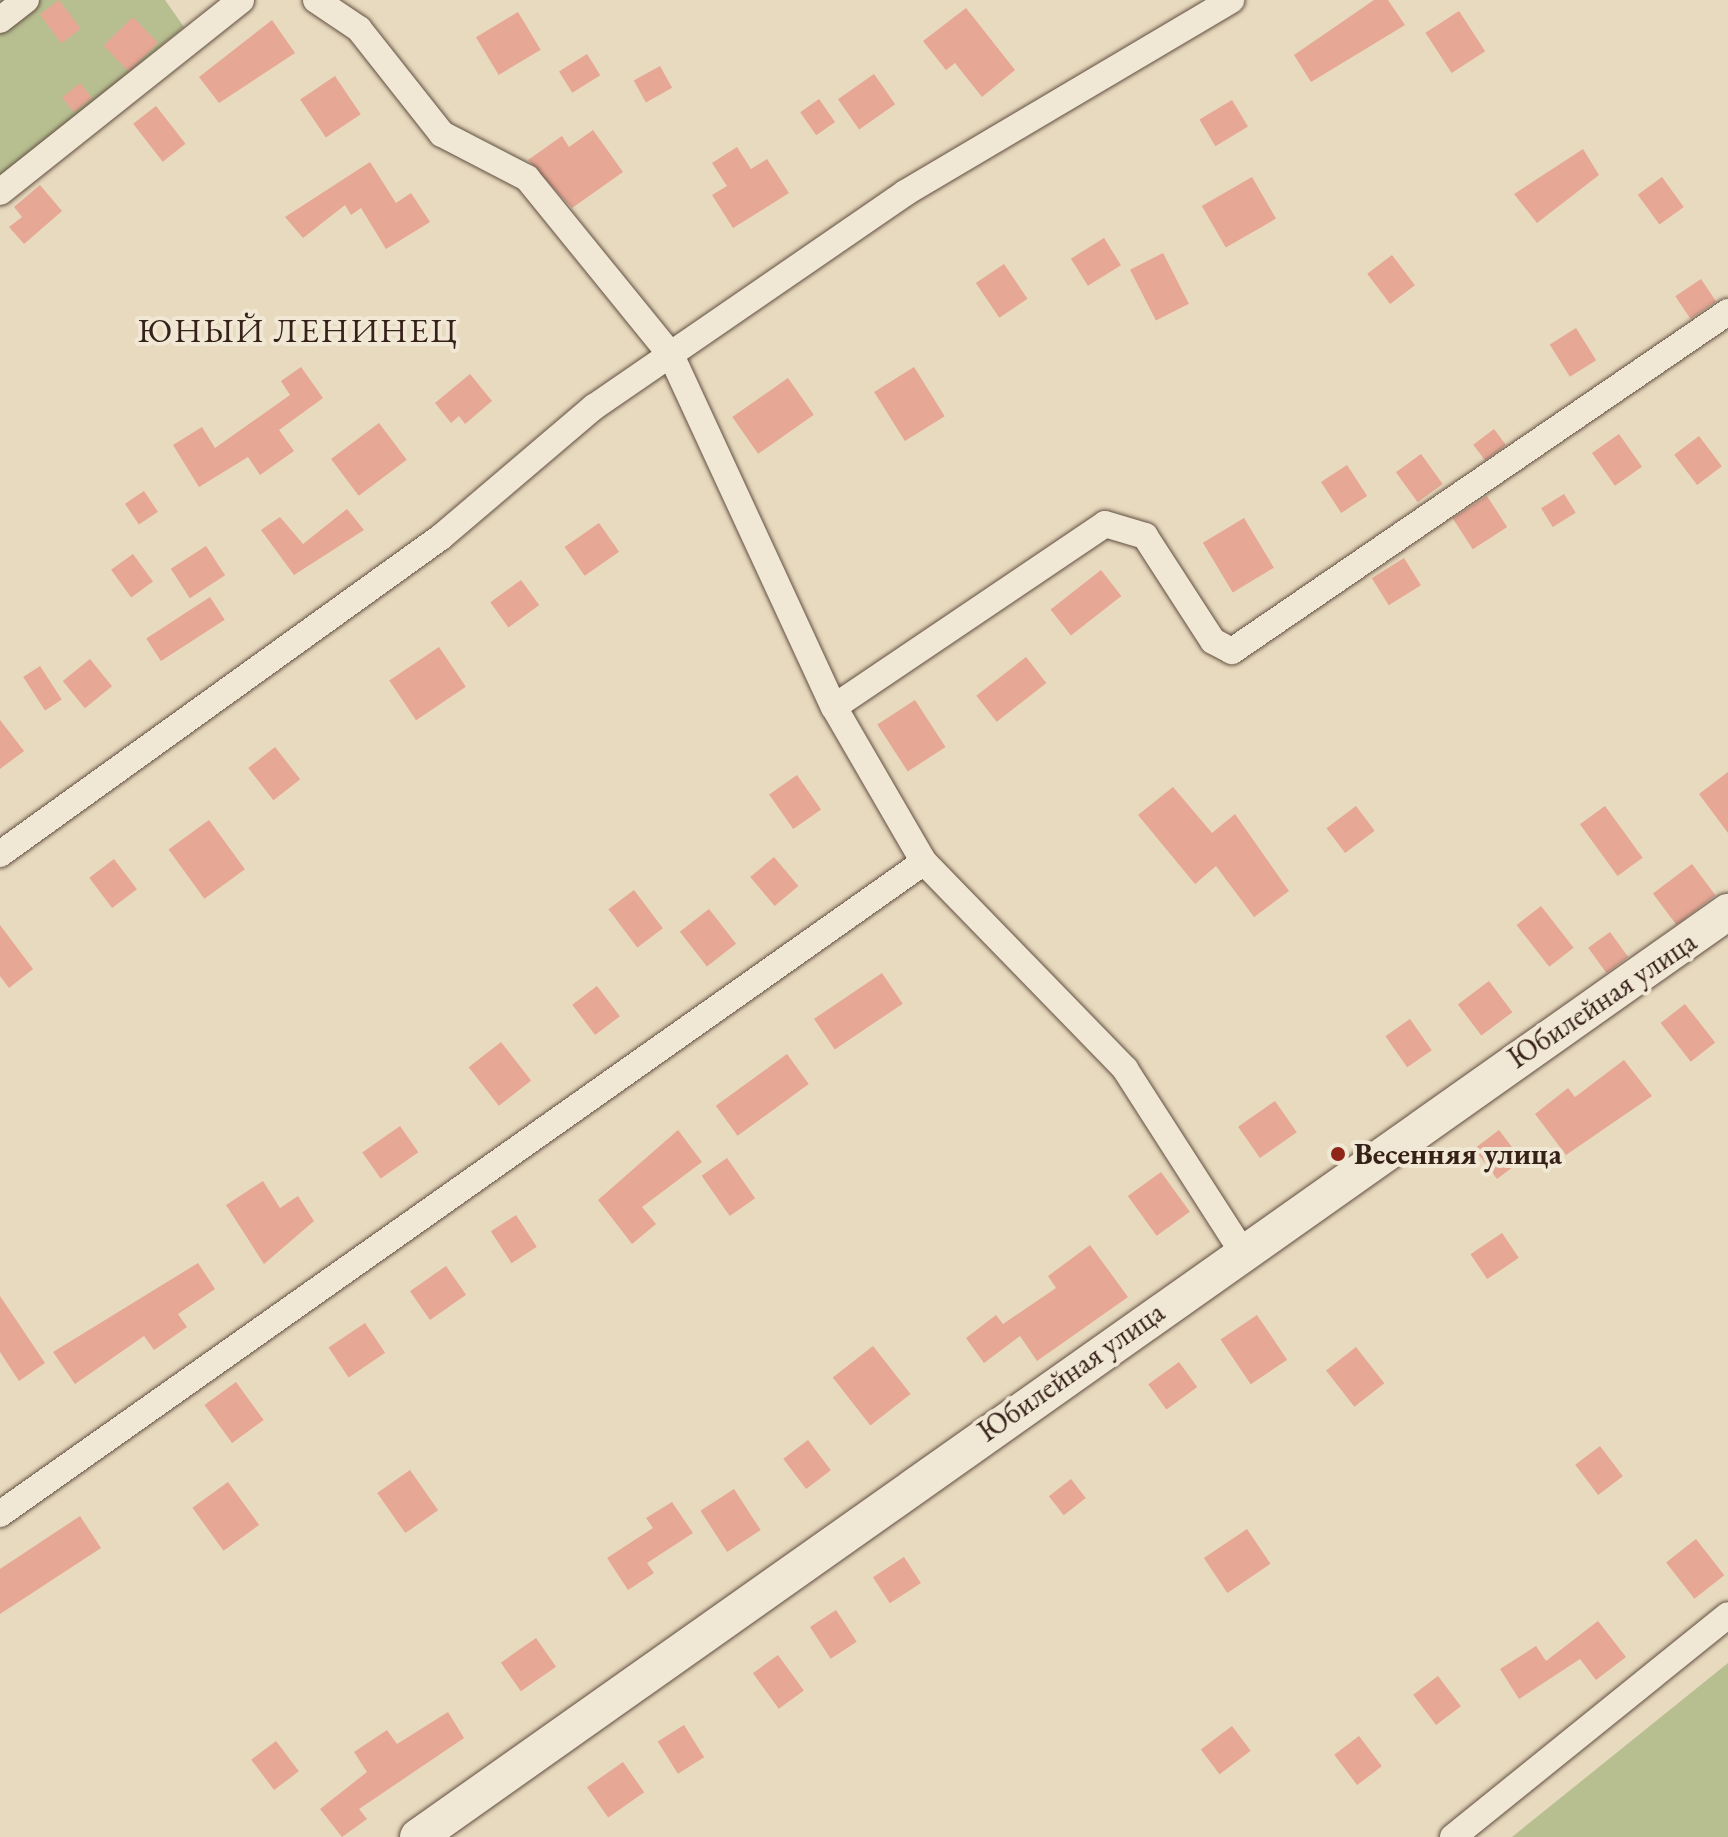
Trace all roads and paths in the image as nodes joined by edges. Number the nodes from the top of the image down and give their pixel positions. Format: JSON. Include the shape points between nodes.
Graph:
{"nodes":[{"id":1,"x":26,"y":0,"type":"edge"},
{"id":2,"x":241,"y":0,"type":"edge"},
{"id":3,"x":316,"y":0,"type":"edge"},
{"id":4,"x":1231,"y":0,"type":"edge"},
{"id":5,"x":0,"y":20,"type":"edge"},
{"id":6,"x":0,"y":192,"type":"edge"},
{"id":7,"x":1728,"y":312,"type":"edge"},
{"id":8,"x":671,"y":355,"type":"junction"},
{"id":9,"x":834,"y":707,"type":"junction"},
{"id":10,"x":0,"y":854,"type":"edge"},
{"id":11,"x":924,"y":862,"type":"junction"},
{"id":12,"x":1728,"y":912,"type":"edge"},
{"id":13,"x":1241,"y":1250,"type":"junction"},
{"id":14,"x":0,"y":1514,"type":"edge"},
{"id":15,"x":1728,"y":1615,"type":"edge"},
{"id":16,"x":418,"y":1837,"type":"edge"},
{"id":17,"x":1453,"y":1837,"type":"edge"}],
"edges":[{"from":1,"to":5,"type":"street"},
{"from":2,"to":6,"type":"street"},
{"from":3,"to":8,"type":"street","via":[[359,29],[442,134],[527,178]]},
{"from":4,"to":8,"type":"street","via":[[905,193]]},
{"from":7,"to":9,"type":"street","via":[[1232,651],[1213,641],[1145,536],[1105,524]]},
{"from":8,"to":9,"type":"street"},
{"from":8,"to":10,"type":"street","via":[[594,407],[441,537]]},
{"from":9,"to":11,"type":"street"},
{"from":11,"to":13,"type":"street","via":[[1125,1069]]},
{"from":11,"to":14,"type":"street"},
{"from":12,"to":13,"type":"street","name":"Юбилейная улица"},
{"from":13,"to":16,"type":"street","name":"Юбилейная улица"},
{"from":15,"to":17,"type":"street"}]}
